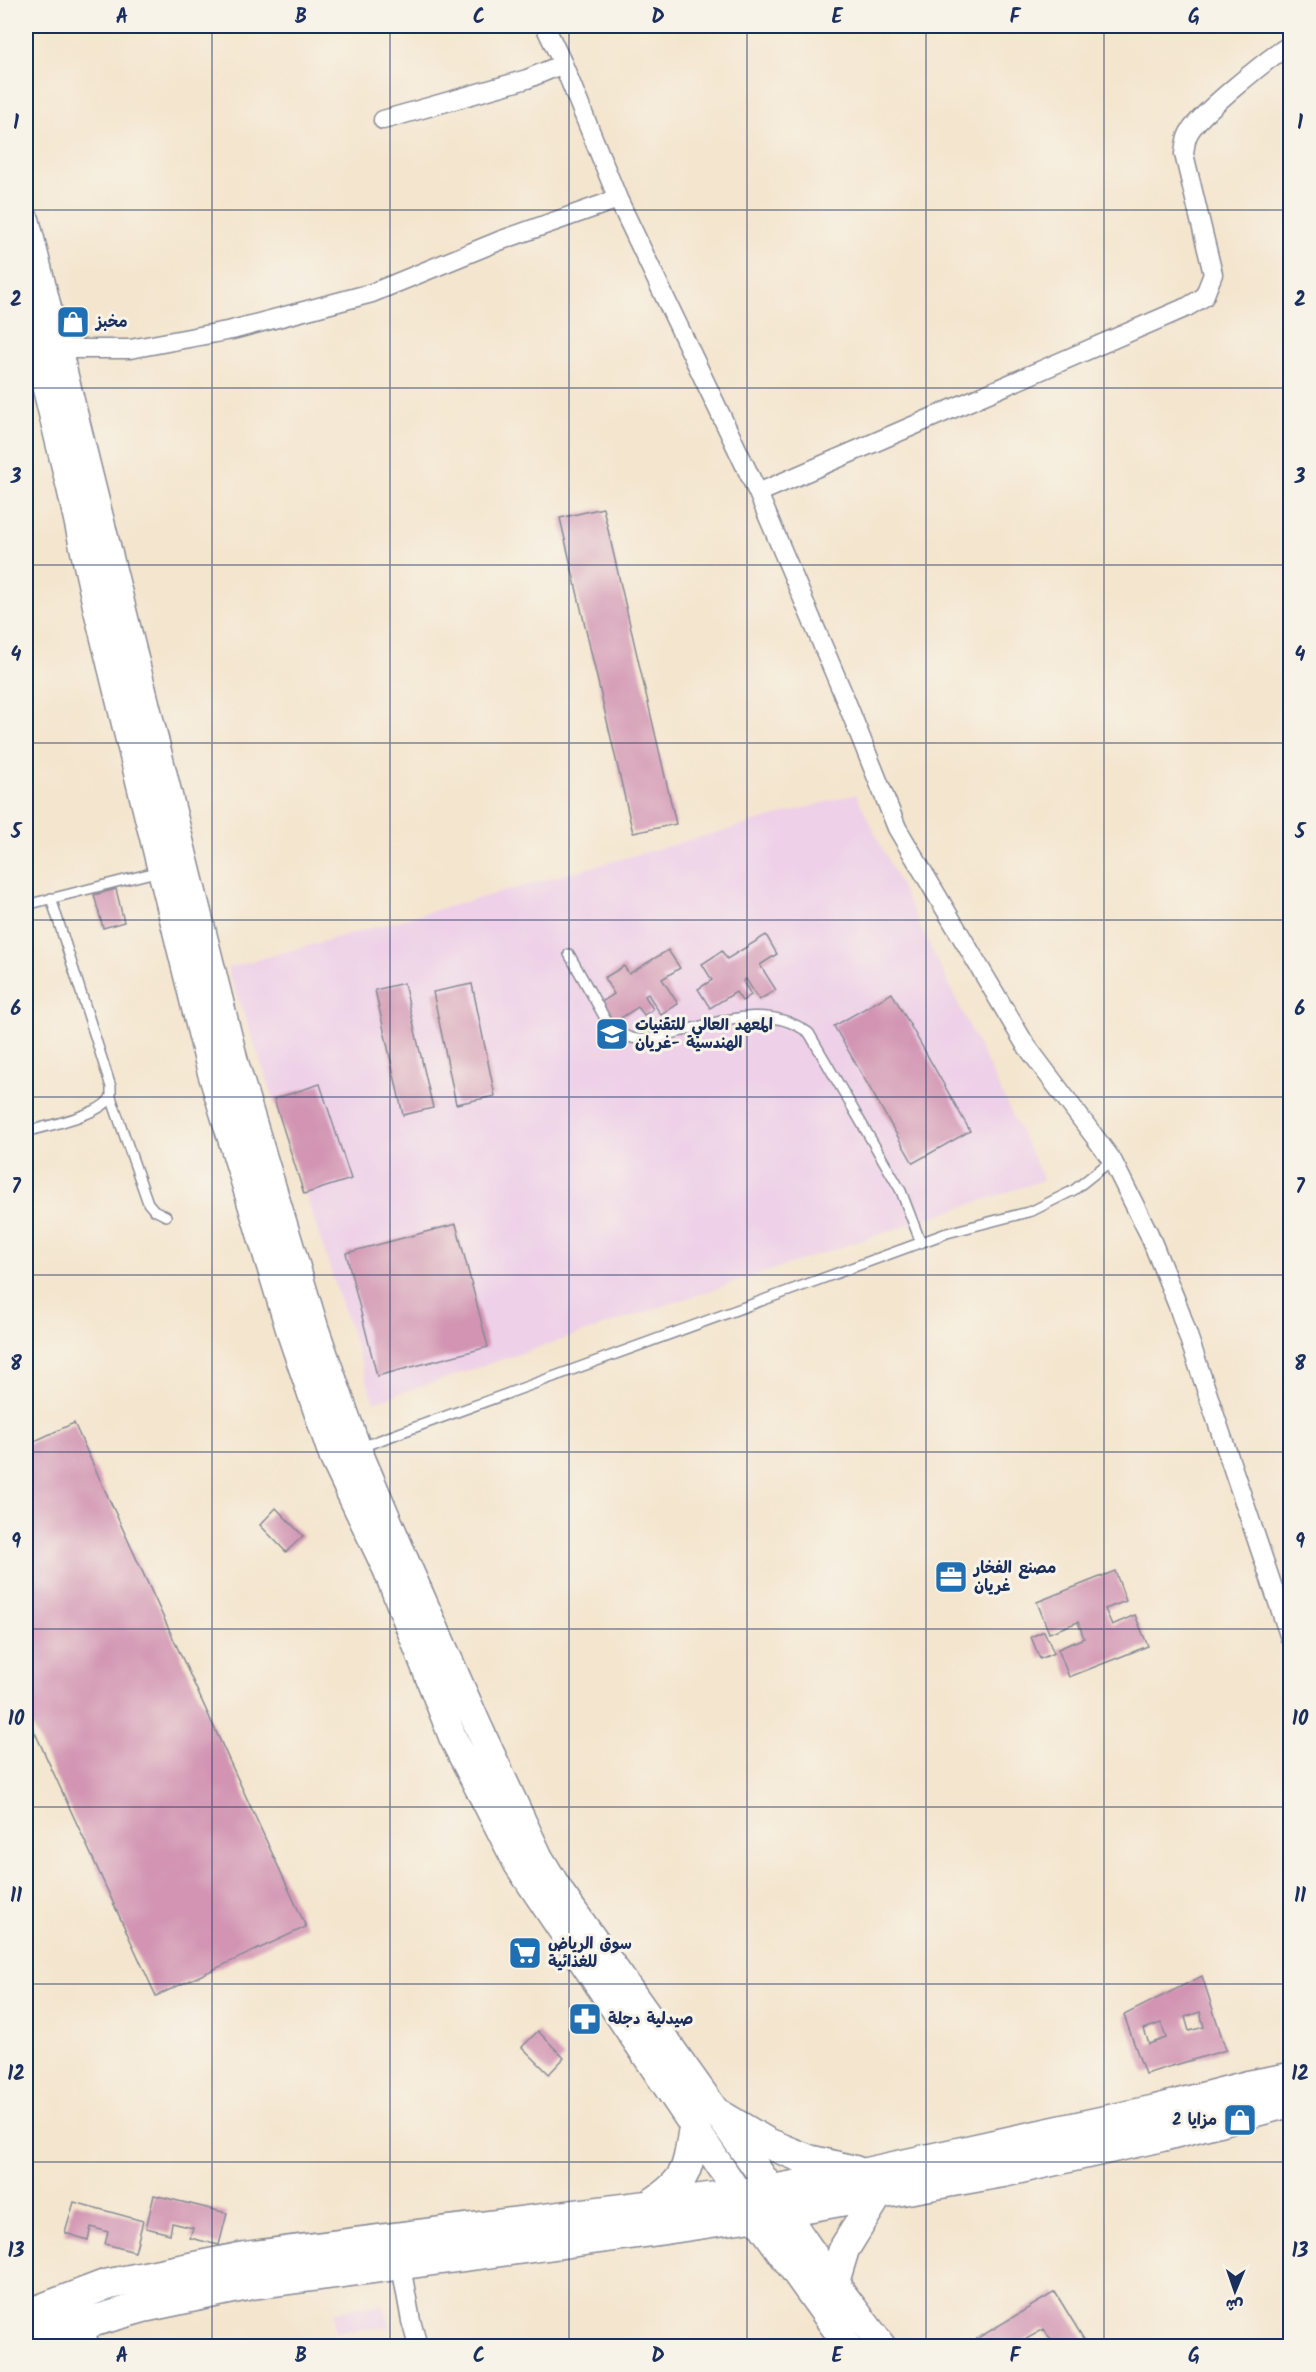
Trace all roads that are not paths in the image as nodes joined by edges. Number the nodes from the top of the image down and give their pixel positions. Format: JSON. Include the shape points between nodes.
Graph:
{"nodes":[{"id":1,"x":545,"y":26,"type":"edge"},
{"id":2,"x":1290,"y":45,"type":"edge"},
{"id":3,"x":563,"y":64,"type":"junction"},
{"id":4,"x":383,"y":120,"type":"dead end"},
{"id":5,"x":618,"y":200,"type":"junction"},
{"id":6,"x":26,"y":221,"type":"edge"},
{"id":7,"x":26,"y":304,"type":"edge"},
{"id":8,"x":56,"y":349,"type":"junction"},
{"id":9,"x":81,"y":488,"type":"junction"},
{"id":10,"x":758,"y":493,"type":"junction"},
{"id":11,"x":162,"y":870,"type":"junction"},
{"id":12,"x":51,"y":898,"type":"junction"},
{"id":13,"x":26,"y":905,"type":"edge"},
{"id":14,"x":184,"y":911,"type":"junction"},
{"id":15,"x":569,"y":954,"type":"dead end"},
{"id":16,"x":111,"y":1097,"type":"junction"},
{"id":17,"x":26,"y":1132,"type":"edge"},
{"id":18,"x":1112,"y":1160,"type":"junction"},
{"id":19,"x":166,"y":1216,"type":"dead end"},
{"id":20,"x":921,"y":1243,"type":"junction"},
{"id":21,"x":345,"y":1453,"type":"junction"},
{"id":22,"x":1290,"y":1638,"type":"edge"},
{"id":23,"x":1289,"y":2097,"type":"edge"},
{"id":24,"x":706,"y":2121,"type":"junction"},
{"id":25,"x":872,"y":2184,"type":"junction"},
{"id":26,"x":778,"y":2200,"type":"junction"},
{"id":27,"x":650,"y":2205,"type":"junction"},
{"id":28,"x":746,"y":2205,"type":"junction"},
{"id":29,"x":401,"y":2266,"type":"junction"},
{"id":30,"x":834,"y":2282,"type":"junction"},
{"id":31,"x":26,"y":2315,"type":"edge"},
{"id":32,"x":87,"y":2335,"type":"edge"},
{"id":33,"x":26,"y":2346,"type":"edge"},
{"id":34,"x":418,"y":2346,"type":"edge"},
{"id":35,"x":848,"y":2346,"type":"edge"},
{"id":36,"x":882,"y":2346,"type":"edge"}],
"edges":[{"from":1,"to":3,"type":"street"},
{"from":2,"to":10,"type":"street","via":[[1201,118],[1188,135],[1184,154],[1214,274],[1204,297],[1187,308]]},
{"from":3,"to":4,"type":"street","via":[[527,79]]},
{"from":3,"to":5,"type":"street"},
{"from":5,"to":8,"type":"street","via":[[499,241],[372,293],[232,330],[130,350]]},
{"from":5,"to":10,"type":"street"},
{"from":6,"to":8,"type":"main road"},
{"from":7,"to":9,"type":"main road"},
{"from":8,"to":9,"type":"main road"},
{"from":9,"to":11,"type":"main road","via":[[99,620]]},
{"from":9,"to":14,"type":"main road"},
{"from":10,"to":18,"type":"street","via":[[897,828],[1025,1044]]},
{"from":11,"to":12,"type":"lane"},
{"from":11,"to":14,"type":"main road"},
{"from":12,"to":13,"type":"lane"},
{"from":12,"to":16,"type":"lane"},
{"from":14,"to":21,"type":"main road","via":[[236,1065],[315,1329]]},
{"from":15,"to":20,"type":"lane","via":[[611,1029],[624,1035],[638,1039],[661,1037],[738,1018],[763,1016],[783,1018],[809,1033],[901,1191]]},
{"from":16,"to":17,"type":"lane","via":[[91,1113]]},
{"from":16,"to":19,"type":"lane","via":[[148,1203]]},
{"from":18,"to":20,"type":"lane","via":[[1074,1190],[1032,1210]]},
{"from":18,"to":22,"type":"street","via":[[1149,1234],[1178,1306]]},
{"from":20,"to":21,"type":"lane"},
{"from":21,"to":24,"type":"main road","via":[[396,1566],[478,1726],[528,1861]]},
{"from":23,"to":25,"type":"main road"},
{"from":24,"to":25,"type":"main road"},
{"from":24,"to":26,"type":"main road"},
{"from":24,"to":27,"type":"main road","via":[[684,2177]]},
{"from":24,"to":28,"type":"main road"},
{"from":25,"to":26,"type":"main road"},
{"from":25,"to":30,"type":"main road"},
{"from":26,"to":28,"type":"main road"},
{"from":26,"to":30,"type":"main road"},
{"from":27,"to":28,"type":"main road"},
{"from":27,"to":31,"type":"main road","via":[[244,2257],[105,2285]]},
{"from":28,"to":29,"type":"main road"},
{"from":28,"to":35,"type":"main road"},
{"from":29,"to":32,"type":"main road","via":[[252,2284],[144,2307]]},
{"from":29,"to":34,"type":"street"},
{"from":30,"to":36,"type":"main road"},
{"from":32,"to":33,"type":"main road"}]}
